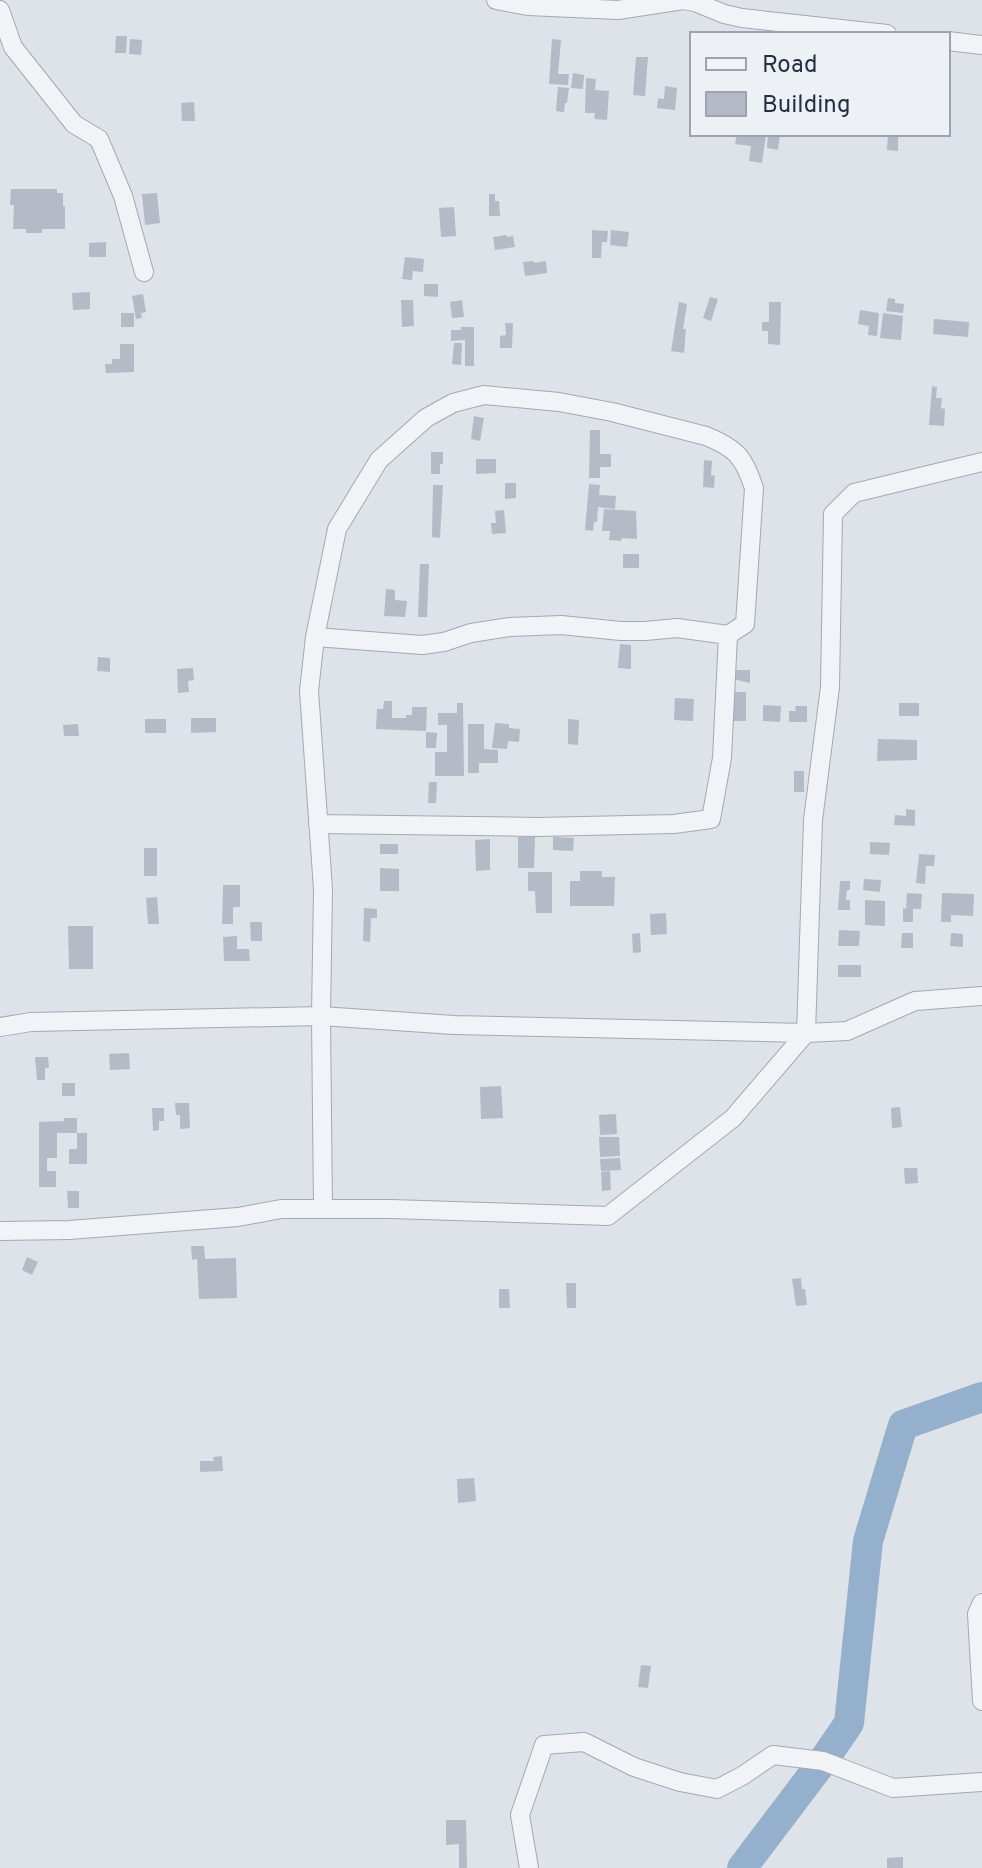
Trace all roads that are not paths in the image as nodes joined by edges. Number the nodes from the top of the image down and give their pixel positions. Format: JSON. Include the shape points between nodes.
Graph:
{"nodes":[{"id":1,"x":496,"y":0,"type":"edge"},
{"id":2,"x":0,"y":10,"type":"edge"},
{"id":3,"x":869,"y":32,"type":"edge"},
{"id":4,"x":950,"y":41,"type":"edge"},
{"id":5,"x":982,"y":45,"type":"edge"},
{"id":6,"x":144,"y":272,"type":"dead end"},
{"id":7,"x":982,"y":462,"type":"edge"},
{"id":8,"x":728,"y":635,"type":"junction"},
{"id":9,"x":315,"y":637,"type":"junction"},
{"id":10,"x":318,"y":824,"type":"junction"},
{"id":11,"x":982,"y":996,"type":"edge"},
{"id":12,"x":321,"y":1016,"type":"junction"},
{"id":13,"x":0,"y":1027,"type":"edge"},
{"id":14,"x":806,"y":1033,"type":"junction"},
{"id":15,"x":323,"y":1209,"type":"junction"},
{"id":16,"x":0,"y":1231,"type":"edge"},
{"id":17,"x":982,"y":1603,"type":"edge"},
{"id":18,"x":982,"y":1701,"type":"edge"},
{"id":19,"x":982,"y":1782,"type":"edge"},
{"id":20,"x":529,"y":1868,"type":"edge"}],
"edges":[{"from":1,"to":3,"type":"street","via":[[618,10],[683,0],[742,18]]},
{"from":2,"to":6,"type":"street","via":[[13,47],[74,124],[99,139],[123,196]]},
{"from":4,"to":5,"type":"street"},
{"from":7,"to":14,"type":"street","via":[[854,493],[833,514],[830,687],[813,820]]},
{"from":8,"to":9,"type":"street","via":[[561,625],[510,627],[422,645]]},
{"from":8,"to":9,"type":"street","via":[[745,624],[754,488],[741,457],[706,436],[639,419],[559,402],[484,395],[426,418],[379,460],[337,529]]},
{"from":8,"to":10,"type":"street","via":[[722,758],[711,819],[538,827]]},
{"from":9,"to":10,"type":"street","via":[[309,691]]},
{"from":10,"to":12,"type":"street"},
{"from":11,"to":14,"type":"street","via":[[915,1001],[847,1031]]},
{"from":12,"to":13,"type":"street"},
{"from":12,"to":14,"type":"street","via":[[454,1025]]},
{"from":12,"to":15,"type":"street"},
{"from":14,"to":15,"type":"street","via":[[733,1118],[608,1216]]},
{"from":15,"to":16,"type":"street"},
{"from":17,"to":18,"type":"street","via":[[977,1614]]},
{"from":19,"to":20,"type":"street","via":[[893,1788],[823,1761],[773,1755],[717,1789],[634,1767],[584,1742],[544,1745],[520,1815]]}]}
